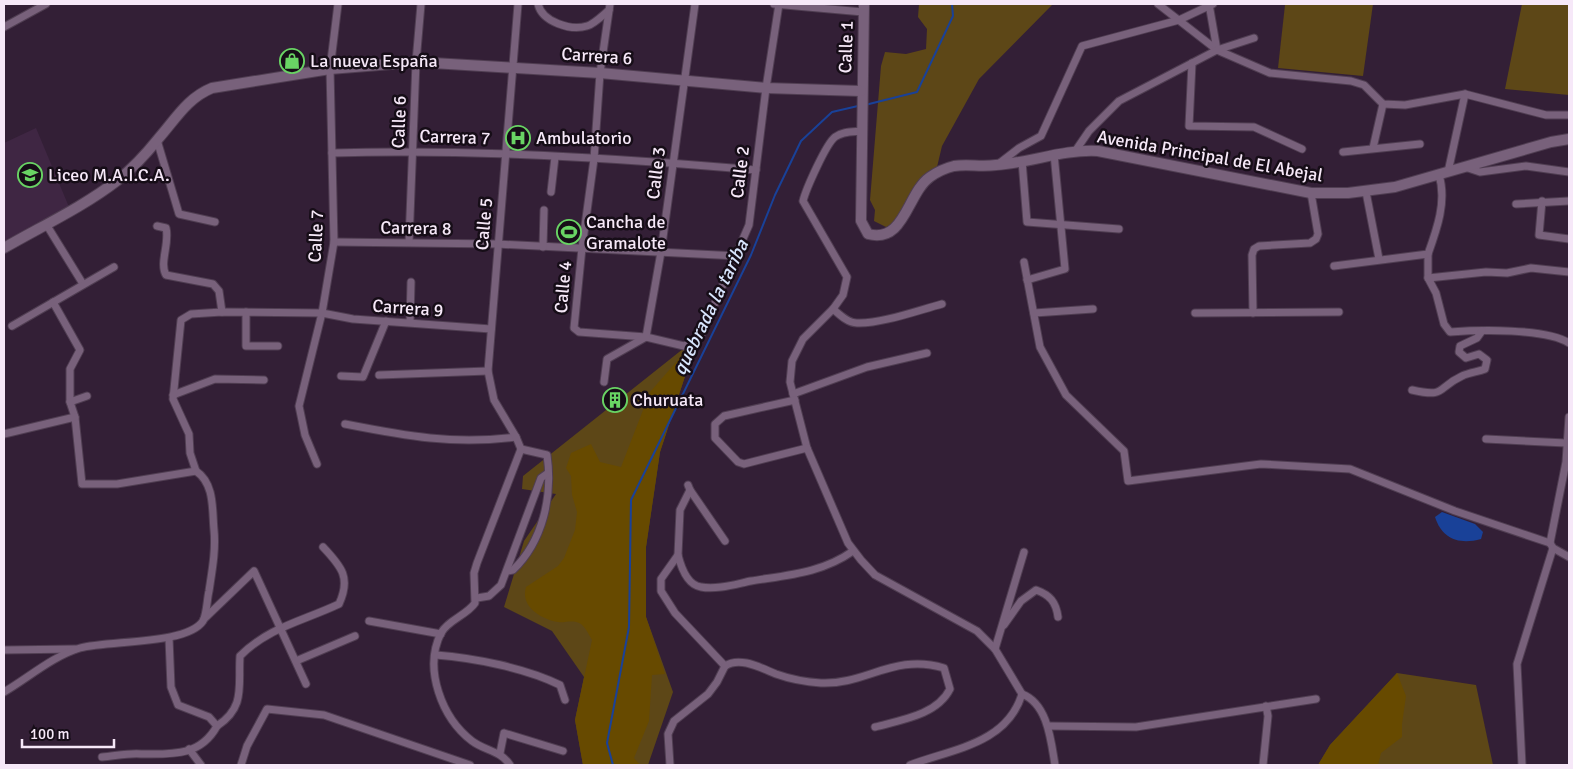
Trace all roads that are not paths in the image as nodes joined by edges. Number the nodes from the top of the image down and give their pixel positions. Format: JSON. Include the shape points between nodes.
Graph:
{"nodes":[{"id":1,"x":46,"y":4,"type":"edge"},
{"id":2,"x":338,"y":4,"type":"edge"},
{"id":3,"x":422,"y":4,"type":"edge"},
{"id":4,"x":518,"y":4,"type":"edge"},
{"id":5,"x":538,"y":4,"type":"edge"},
{"id":6,"x":695,"y":4,"type":"edge"},
{"id":7,"x":774,"y":4,"type":"edge"},
{"id":8,"x":779,"y":4,"type":"edge"},
{"id":9,"x":1158,"y":4,"type":"edge"},
{"id":10,"x":1170,"y":4,"type":"edge"},
{"id":11,"x":1210,"y":4,"type":"edge"},
{"id":12,"x":610,"y":7,"type":"edge"},
{"id":13,"x":863,"y":8,"type":"edge"},
{"id":14,"x":1179,"y":20,"type":"junction"},
{"id":15,"x":4,"y":27,"type":"edge"},
{"id":16,"x":1254,"y":38,"type":"dead end"},
{"id":17,"x":1217,"y":50,"type":"junction"},
{"id":18,"x":416,"y":62,"type":"junction"},
{"id":19,"x":1192,"y":63,"type":"junction"},
{"id":20,"x":512,"y":67,"type":"junction"},
{"id":21,"x":330,"y":69,"type":"junction"},
{"id":22,"x":600,"y":72,"type":"junction"},
{"id":23,"x":684,"y":80,"type":"junction"},
{"id":24,"x":766,"y":88,"type":"junction"},
{"id":25,"x":861,"y":91,"type":"junction"},
{"id":26,"x":1465,"y":94,"type":"junction"},
{"id":27,"x":1383,"y":104,"type":"junction"},
{"id":28,"x":1569,"y":114,"type":"edge"},
{"id":29,"x":862,"y":131,"type":"junction"},
{"id":30,"x":1569,"y":139,"type":"edge"},
{"id":31,"x":157,"y":140,"type":"junction"},
{"id":32,"x":1420,"y":144,"type":"dead end"},
{"id":33,"x":1373,"y":148,"type":"junction"},
{"id":34,"x":1302,"y":149,"type":"dead end"},
{"id":35,"x":1076,"y":150,"type":"junction"},
{"id":36,"x":412,"y":151,"type":"junction"},
{"id":37,"x":1343,"y":152,"type":"dead end"},
{"id":38,"x":332,"y":153,"type":"junction"},
{"id":39,"x":505,"y":154,"type":"junction"},
{"id":40,"x":1054,"y":154,"type":"junction"},
{"id":41,"x":554,"y":157,"type":"junction"},
{"id":42,"x":594,"y":159,"type":"junction"},
{"id":43,"x":1022,"y":161,"type":"junction"},
{"id":44,"x":673,"y":163,"type":"junction"},
{"id":45,"x":997,"y":166,"type":"junction"},
{"id":46,"x":1465,"y":167,"type":"junction"},
{"id":47,"x":756,"y":170,"type":"junction"},
{"id":48,"x":1569,"y":172,"type":"edge"},
{"id":49,"x":1444,"y":174,"type":"junction"},
{"id":50,"x":551,"y":192,"type":"dead end"},
{"id":51,"x":1366,"y":192,"type":"junction"},
{"id":52,"x":1311,"y":193,"type":"junction"},
{"id":53,"x":1569,"y":201,"type":"edge"},
{"id":54,"x":1542,"y":202,"type":"junction"},
{"id":55,"x":1516,"y":204,"type":"dead end"},
{"id":56,"x":544,"y":210,"type":"dead end"},
{"id":57,"x":215,"y":222,"type":"dead end"},
{"id":58,"x":46,"y":224,"type":"junction"},
{"id":59,"x":1060,"y":224,"type":"junction"},
{"id":60,"x":157,"y":226,"type":"dead end"},
{"id":61,"x":1119,"y":229,"type":"dead end"},
{"id":62,"x":1569,"y":240,"type":"edge"},
{"id":63,"x":334,"y":242,"type":"junction"},
{"id":64,"x":409,"y":242,"type":"junction"},
{"id":65,"x":497,"y":244,"type":"junction"},
{"id":66,"x":542,"y":246,"type":"junction"},
{"id":67,"x":4,"y":248,"type":"edge"},
{"id":68,"x":582,"y":248,"type":"junction"},
{"id":69,"x":661,"y":252,"type":"junction"},
{"id":70,"x":1428,"y":254,"type":"junction"},
{"id":71,"x":738,"y":256,"type":"junction"},
{"id":72,"x":1380,"y":259,"type":"junction"},
{"id":73,"x":1024,"y":262,"type":"dead end"},
{"id":74,"x":114,"y":266,"type":"dead end"},
{"id":75,"x":1334,"y":266,"type":"dead end"},
{"id":76,"x":1569,"y":272,"type":"edge"},
{"id":77,"x":1428,"y":278,"type":"junction"},
{"id":78,"x":1027,"y":280,"type":"junction"},
{"id":79,"x":411,"y":282,"type":"dead end"},
{"id":80,"x":83,"y":284,"type":"junction"},
{"id":81,"x":53,"y":302,"type":"junction"},
{"id":82,"x":942,"y":304,"type":"dead end"},
{"id":83,"x":833,"y":309,"type":"junction"},
{"id":84,"x":1093,"y":309,"type":"dead end"},
{"id":85,"x":222,"y":312,"type":"junction"},
{"id":86,"x":246,"y":312,"type":"junction"},
{"id":87,"x":1195,"y":312,"type":"dead end"},
{"id":88,"x":1339,"y":312,"type":"dead end"},
{"id":89,"x":322,"y":313,"type":"junction"},
{"id":90,"x":1034,"y":313,"type":"junction"},
{"id":91,"x":1253,"y":313,"type":"junction"},
{"id":92,"x":386,"y":321,"type":"junction"},
{"id":93,"x":410,"y":322,"type":"junction"},
{"id":94,"x":12,"y":326,"type":"dead end"},
{"id":95,"x":492,"y":329,"type":"junction"},
{"id":96,"x":1482,"y":331,"type":"junction"},
{"id":97,"x":646,"y":336,"type":"junction"},
{"id":98,"x":1569,"y":343,"type":"edge"},
{"id":99,"x":278,"y":346,"type":"dead end"},
{"id":100,"x":927,"y":353,"type":"dead end"},
{"id":101,"x":488,"y":371,"type":"junction"},
{"id":102,"x":379,"y":375,"type":"dead end"},
{"id":103,"x":342,"y":376,"type":"dead end"},
{"id":104,"x":264,"y":380,"type":"dead end"},
{"id":105,"x":604,"y":382,"type":"dead end"},
{"id":106,"x":1412,"y":390,"type":"dead end"},
{"id":107,"x":173,"y":395,"type":"junction"},
{"id":108,"x":87,"y":396,"type":"dead end"},
{"id":109,"x":794,"y":397,"type":"junction"},
{"id":110,"x":70,"y":402,"type":"junction"},
{"id":111,"x":75,"y":417,"type":"junction"},
{"id":112,"x":1569,"y":422,"type":"edge"},
{"id":113,"x":345,"y":424,"type":"dead end"},
{"id":114,"x":4,"y":434,"type":"edge"},
{"id":115,"x":516,"y":438,"type":"junction"},
{"id":116,"x":1486,"y":438,"type":"dead end"},
{"id":117,"x":1566,"y":443,"type":"junction"},
{"id":118,"x":807,"y":448,"type":"junction"},
{"id":119,"x":521,"y":450,"type":"junction"},
{"id":120,"x":1568,"y":462,"type":"edge"},
{"id":121,"x":316,"y":464,"type":"dead end"},
{"id":122,"x":196,"y":472,"type":"junction"},
{"id":123,"x":548,"y":473,"type":"junction"},
{"id":124,"x":725,"y":541,"type":"dead end"},
{"id":125,"x":1552,"y":546,"type":"junction"},
{"id":126,"x":323,"y":547,"type":"dead end"},
{"id":127,"x":853,"y":551,"type":"junction"},
{"id":128,"x":1024,"y":552,"type":"dead end"},
{"id":129,"x":678,"y":555,"type":"junction"},
{"id":130,"x":1569,"y":557,"type":"edge"},
{"id":131,"x":507,"y":571,"type":"junction"},
{"id":132,"x":477,"y":598,"type":"junction"},
{"id":133,"x":1058,"y":618,"type":"dead end"},
{"id":134,"x":204,"y":620,"type":"junction"},
{"id":135,"x":369,"y":621,"type":"dead end"},
{"id":136,"x":281,"y":627,"type":"junction"},
{"id":137,"x":1000,"y":632,"type":"junction"},
{"id":138,"x":441,"y":634,"type":"junction"},
{"id":139,"x":355,"y":636,"type":"dead end"},
{"id":140,"x":169,"y":638,"type":"junction"},
{"id":141,"x":78,"y":649,"type":"junction"},
{"id":142,"x":4,"y":650,"type":"edge"},
{"id":143,"x":995,"y":650,"type":"junction"},
{"id":144,"x":436,"y":655,"type":"junction"},
{"id":145,"x":296,"y":661,"type":"junction"},
{"id":146,"x":725,"y":666,"type":"junction"},
{"id":147,"x":306,"y":684,"type":"dead end"},
{"id":148,"x":4,"y":692,"type":"edge"},
{"id":149,"x":1022,"y":694,"type":"junction"},
{"id":150,"x":1316,"y":698,"type":"dead end"},
{"id":151,"x":565,"y":700,"type":"dead end"},
{"id":152,"x":1266,"y":706,"type":"junction"},
{"id":153,"x":217,"y":726,"type":"junction"},
{"id":154,"x":1049,"y":726,"type":"junction"},
{"id":155,"x":875,"y":727,"type":"dead end"},
{"id":156,"x":189,"y":749,"type":"junction"},
{"id":157,"x":563,"y":751,"type":"dead end"},
{"id":158,"x":500,"y":754,"type":"junction"},
{"id":159,"x":102,"y":757,"type":"dead end"},
{"id":160,"x":201,"y":765,"type":"edge"},
{"id":161,"x":241,"y":765,"type":"edge"},
{"id":162,"x":470,"y":765,"type":"edge"},
{"id":163,"x":510,"y":765,"type":"edge"},
{"id":164,"x":670,"y":765,"type":"edge"},
{"id":165,"x":910,"y":765,"type":"edge"},
{"id":166,"x":1056,"y":765,"type":"edge"},
{"id":167,"x":1263,"y":765,"type":"edge"},
{"id":168,"x":1522,"y":765,"type":"edge"}],
"edges":[{"from":1,"to":15,"type":"street"},
{"from":2,"to":21,"type":"street","name":"Calle 7"},
{"from":3,"to":18,"type":"street","name":"Calle 6"},
{"from":4,"to":20,"type":"street","name":"Calle 5"},
{"from":5,"to":12,"type":"street","via":[[551,20],[568,27],[588,26]]},
{"from":6,"to":23,"type":"street","name":"Calle 3"},
{"from":7,"to":8,"type":"street"},
{"from":8,"to":13,"type":"street"},
{"from":8,"to":24,"type":"street","name":"Calle 2"},
{"from":9,"to":14,"type":"street"},
{"from":10,"to":14,"type":"street"},
{"from":11,"to":14,"type":"street"},
{"from":11,"to":17,"type":"street"},
{"from":12,"to":22,"type":"street","name":"Calle 4"},
{"from":13,"to":25,"type":"main road","name":"Calle 1"},
{"from":14,"to":17,"type":"street"},
{"from":14,"to":45,"type":"street","via":[[1082,46],[1041,136]]},
{"from":16,"to":17,"type":"street"},
{"from":17,"to":19,"type":"street"},
{"from":17,"to":27,"type":"street","via":[[1270,73],[1350,80],[1364,85]]},
{"from":18,"to":20,"type":"main road","name":"Carrera 6"},
{"from":18,"to":21,"type":"main road","name":"Carrera 6"},
{"from":18,"to":36,"type":"street","name":"Calle 6"},
{"from":19,"to":34,"type":"street","via":[[1189,126],[1254,127]]},
{"from":19,"to":35,"type":"street","via":[[1119,100],[1089,131]]},
{"from":20,"to":22,"type":"main road","name":"Carrera 6"},
{"from":20,"to":39,"type":"street","name":"Calle 5"},
{"from":21,"to":31,"type":"main road","name":"Carrera 6","via":[[212,88],[183,108]]},
{"from":21,"to":38,"type":"street","name":"Calle 7"},
{"from":22,"to":23,"type":"main road","name":"Carrera 6"},
{"from":22,"to":42,"type":"street","name":"Calle 4"},
{"from":23,"to":24,"type":"main road","name":"Carrera 6"},
{"from":23,"to":44,"type":"street","name":"Calle 3"},
{"from":24,"to":25,"type":"main road","name":"Carrera 6"},
{"from":24,"to":47,"type":"street","name":"Calle 2"},
{"from":25,"to":29,"type":"main road","name":"Avenida Principal de El Abejal"},
{"from":26,"to":27,"type":"street","via":[[1405,105]]},
{"from":26,"to":28,"type":"street","via":[[1546,115]]},
{"from":26,"to":49,"type":"street"},
{"from":27,"to":33,"type":"street"},
{"from":29,"to":45,"type":"main road","name":"Avenida Principal de El Abejal","via":[[861,220],[868,234],[877,237],[896,228],[918,188],[929,178],[955,166]]},
{"from":29,"to":83,"type":"street","via":[[846,132],[834,138],[806,189],[803,201],[847,277],[843,295]]},
{"from":30,"to":46,"type":"main road","name":"Avenida Principal de El Abejal"},
{"from":31,"to":57,"type":"street","via":[[179,214]]},
{"from":31,"to":58,"type":"main road","name":"Carrera 6","via":[[118,180]]},
{"from":32,"to":33,"type":"street"},
{"from":33,"to":37,"type":"street"},
{"from":35,"to":40,"type":"main road","name":"Avenida Principal de El Abejal"},
{"from":35,"to":52,"type":"main road","name":"Avenida Principal de El Abejal","via":[[1098,151]]},
{"from":36,"to":38,"type":"street","name":"Carrera 7"},
{"from":36,"to":39,"type":"street","name":"Carrera 7"},
{"from":36,"to":64,"type":"street","name":"Calle 6"},
{"from":38,"to":63,"type":"street","name":"Calle 7"},
{"from":39,"to":41,"type":"street","name":"Carrera 7"},
{"from":39,"to":65,"type":"street","name":"Calle 5"},
{"from":40,"to":43,"type":"main road","name":"Avenida Principal de El Abejal"},
{"from":40,"to":59,"type":"street"},
{"from":41,"to":42,"type":"street","name":"Carrera 7"},
{"from":41,"to":50,"type":"street"},
{"from":42,"to":44,"type":"street","name":"Carrera 7"},
{"from":42,"to":68,"type":"street","name":"Calle 4"},
{"from":43,"to":45,"type":"main road","name":"Avenida Principal de El Abejal"},
{"from":43,"to":59,"type":"street","via":[[1027,222]]},
{"from":44,"to":47,"type":"street","name":"Carrera 7"},
{"from":44,"to":69,"type":"street","name":"Calle 3"},
{"from":46,"to":48,"type":"street","via":[[1480,172],[1526,166]]},
{"from":46,"to":49,"type":"main road","name":"Avenida Principal de El Abejal"},
{"from":47,"to":71,"type":"street","name":"Calle 2","via":[[749,225]]},
{"from":49,"to":51,"type":"main road","name":"Avenida Principal de El Abejal"},
{"from":49,"to":70,"type":"street","via":[[1438,224]]},
{"from":51,"to":52,"type":"main road","name":"Avenida Principal de El Abejal"},
{"from":51,"to":72,"type":"street"},
{"from":52,"to":91,"type":"street","via":[[1318,234],[1316,239],[1310,243],[1254,249]]},
{"from":53,"to":54,"type":"street"},
{"from":54,"to":55,"type":"street"},
{"from":54,"to":62,"type":"street","via":[[1539,235]]},
{"from":56,"to":66,"type":"street"},
{"from":58,"to":67,"type":"main road","name":"Carrera 6"},
{"from":58,"to":80,"type":"street"},
{"from":59,"to":61,"type":"street"},
{"from":59,"to":78,"type":"street","via":[[1065,269]]},
{"from":60,"to":85,"type":"street","via":[[166,228],[168,237],[163,269],[166,276],[213,284],[219,291]]},
{"from":63,"to":64,"type":"street","name":"Carrera 8"},
{"from":63,"to":89,"type":"street","name":"Calle 7"},
{"from":64,"to":65,"type":"street","name":"Carrera 8"},
{"from":65,"to":66,"type":"street","name":"Carrera 8"},
{"from":65,"to":95,"type":"street","name":"Calle 5"},
{"from":66,"to":68,"type":"street","name":"Carrera 8"},
{"from":68,"to":69,"type":"street","name":"Carrera 8"},
{"from":68,"to":97,"type":"street","name":"Calle 4","via":[[574,328],[579,332]]},
{"from":69,"to":71,"type":"street","name":"Carrera 8"},
{"from":69,"to":97,"type":"street","name":"Calle 3"},
{"from":70,"to":72,"type":"street"},
{"from":70,"to":77,"type":"street"},
{"from":71,"to":97,"type":"street","name":"Calle 2","via":[[701,335],[694,342],[684,346]]},
{"from":72,"to":75,"type":"street"},
{"from":73,"to":78,"type":"street"},
{"from":74,"to":80,"type":"street"},
{"from":76,"to":77,"type":"street","via":[[1531,268]]},
{"from":77,"to":96,"type":"street","via":[[1436,293],[1444,324],[1450,332]]},
{"from":78,"to":90,"type":"street"},
{"from":79,"to":93,"type":"street"},
{"from":80,"to":81,"type":"street"},
{"from":81,"to":94,"type":"street"},
{"from":81,"to":110,"type":"street","via":[[80,350],[70,369]]},
{"from":82,"to":83,"type":"street","via":[[856,323]]},
{"from":83,"to":109,"type":"street","via":[[797,350],[790,371]]},
{"from":84,"to":90,"type":"street"},
{"from":85,"to":86,"type":"street","name":"Carrera 9"},
{"from":85,"to":107,"type":"street","name":"Carrera 9","via":[[190,314],[181,320]]},
{"from":86,"to":89,"type":"street","name":"Carrera 9"},
{"from":86,"to":99,"type":"street","via":[[246,346]]},
{"from":87,"to":91,"type":"street"},
{"from":88,"to":91,"type":"street"},
{"from":89,"to":92,"type":"street","name":"Carrera 9"},
{"from":89,"to":121,"type":"street","name":"Calle 7","via":[[299,406]]},
{"from":90,"to":125,"type":"street","via":[[1040,347],[1066,395],[1124,451],[1128,481],[1261,464],[1350,469]]},
{"from":92,"to":93,"type":"street","name":"Carrera 9"},
{"from":92,"to":103,"type":"street","via":[[363,377]]},
{"from":93,"to":95,"type":"street","name":"Carrera 9"},
{"from":95,"to":101,"type":"street","name":"Calle 5"},
{"from":96,"to":98,"type":"street","via":[[1556,336]]},
{"from":96,"to":106,"type":"street","via":[[1477,338],[1460,346],[1458,352],[1466,358],[1479,354],[1487,360],[1485,369],[1463,376],[1440,392],[1431,394]]},
{"from":97,"to":105,"type":"street","via":[[607,359]]},
{"from":100,"to":109,"type":"street","via":[[867,367]]},
{"from":101,"to":102,"type":"street"},
{"from":101,"to":115,"type":"street","name":"Calle 5","via":[[494,400]]},
{"from":104,"to":107,"type":"street","via":[[214,379]]},
{"from":107,"to":122,"type":"street","via":[[189,434]]},
{"from":108,"to":110,"type":"street"},
{"from":109,"to":118,"type":"street"},
{"from":109,"to":118,"type":"street","via":[[724,416],[715,424],[715,438],[738,462],[744,464]]},
{"from":110,"to":111,"type":"street"},
{"from":111,"to":114,"type":"street"},
{"from":111,"to":122,"type":"street","via":[[82,484],[118,484]]},
{"from":112,"to":117,"type":"street"},
{"from":113,"to":115,"type":"street","via":[[458,442]]},
{"from":115,"to":119,"type":"street","name":"Calle 5"},
{"from":116,"to":117,"type":"street"},
{"from":117,"to":120,"type":"street"},
{"from":118,"to":127,"type":"street"},
{"from":119,"to":123,"type":"street","via":[[545,454]]},
{"from":119,"to":132,"type":"street","via":[[474,573]]},
{"from":120,"to":125,"type":"street"},
{"from":122,"to":134,"type":"street","via":[[203,476],[211,492],[215,534]]},
{"from":123,"to":131,"type":"street","via":[[541,478]]},
{"from":123,"to":131,"type":"street","via":[[548,497],[538,531],[524,557],[513,570]]},
{"from":124,"to":129,"type":"street","via":[[689,487],[680,510]]},
{"from":125,"to":130,"type":"street"},
{"from":125,"to":168,"type":"street","via":[[1518,664]]},
{"from":126,"to":136,"type":"street","via":[[343,572],[346,590],[339,604]]},
{"from":127,"to":129,"type":"street","via":[[836,563],[807,573],[700,588],[681,569]]},
{"from":127,"to":143,"type":"street","via":[[875,576],[969,627]]},
{"from":128,"to":137,"type":"street"},
{"from":129,"to":146,"type":"street","via":[[661,579],[661,591],[675,613]]},
{"from":131,"to":132,"type":"street","via":[[496,592]]},
{"from":132,"to":138,"type":"street","via":[[471,609]]},
{"from":133,"to":137,"type":"street","via":[[1057,606],[1052,599],[1036,590],[1014,609]]},
{"from":134,"to":136,"type":"street","via":[[254,571]]},
{"from":134,"to":140,"type":"street","via":[[193,631]]},
{"from":135,"to":138,"type":"street"},
{"from":136,"to":145,"type":"street"},
{"from":136,"to":153,"type":"street","via":[[262,636],[240,656],[237,706]]},
{"from":137,"to":143,"type":"street"},
{"from":138,"to":144,"type":"street"},
{"from":139,"to":145,"type":"street"},
{"from":140,"to":141,"type":"street","via":[[105,643]]},
{"from":140,"to":153,"type":"street","via":[[172,687],[178,704],[209,717]]},
{"from":141,"to":142,"type":"street"},
{"from":141,"to":148,"type":"street"},
{"from":143,"to":149,"type":"street"},
{"from":144,"to":151,"type":"street","via":[[548,679],[560,685]]},
{"from":144,"to":158,"type":"street","via":[[433,675],[438,694],[449,713],[472,741]]},
{"from":145,"to":147,"type":"street"},
{"from":146,"to":155,"type":"street","via":[[742,663],[760,666],[776,674],[823,683],[904,663],[944,668],[950,688],[936,706],[904,720]]},
{"from":146,"to":164,"type":"street","via":[[708,694],[674,721],[668,734]]},
{"from":149,"to":154,"type":"street","via":[[1029,697]]},
{"from":149,"to":165,"type":"street","via":[[1017,710],[1006,725],[955,752]]},
{"from":150,"to":152,"type":"street"},
{"from":152,"to":154,"type":"street","via":[[1136,727]]},
{"from":152,"to":167,"type":"street","via":[[1268,716]]},
{"from":153,"to":156,"type":"street","via":[[212,735]]},
{"from":154,"to":166,"type":"street"},
{"from":156,"to":159,"type":"street","via":[[175,754]]},
{"from":156,"to":160,"type":"street"},
{"from":157,"to":158,"type":"street","via":[[504,733]]},
{"from":158,"to":163,"type":"street"},
{"from":161,"to":162,"type":"street","via":[[247,746],[267,709],[324,714]]}]}
